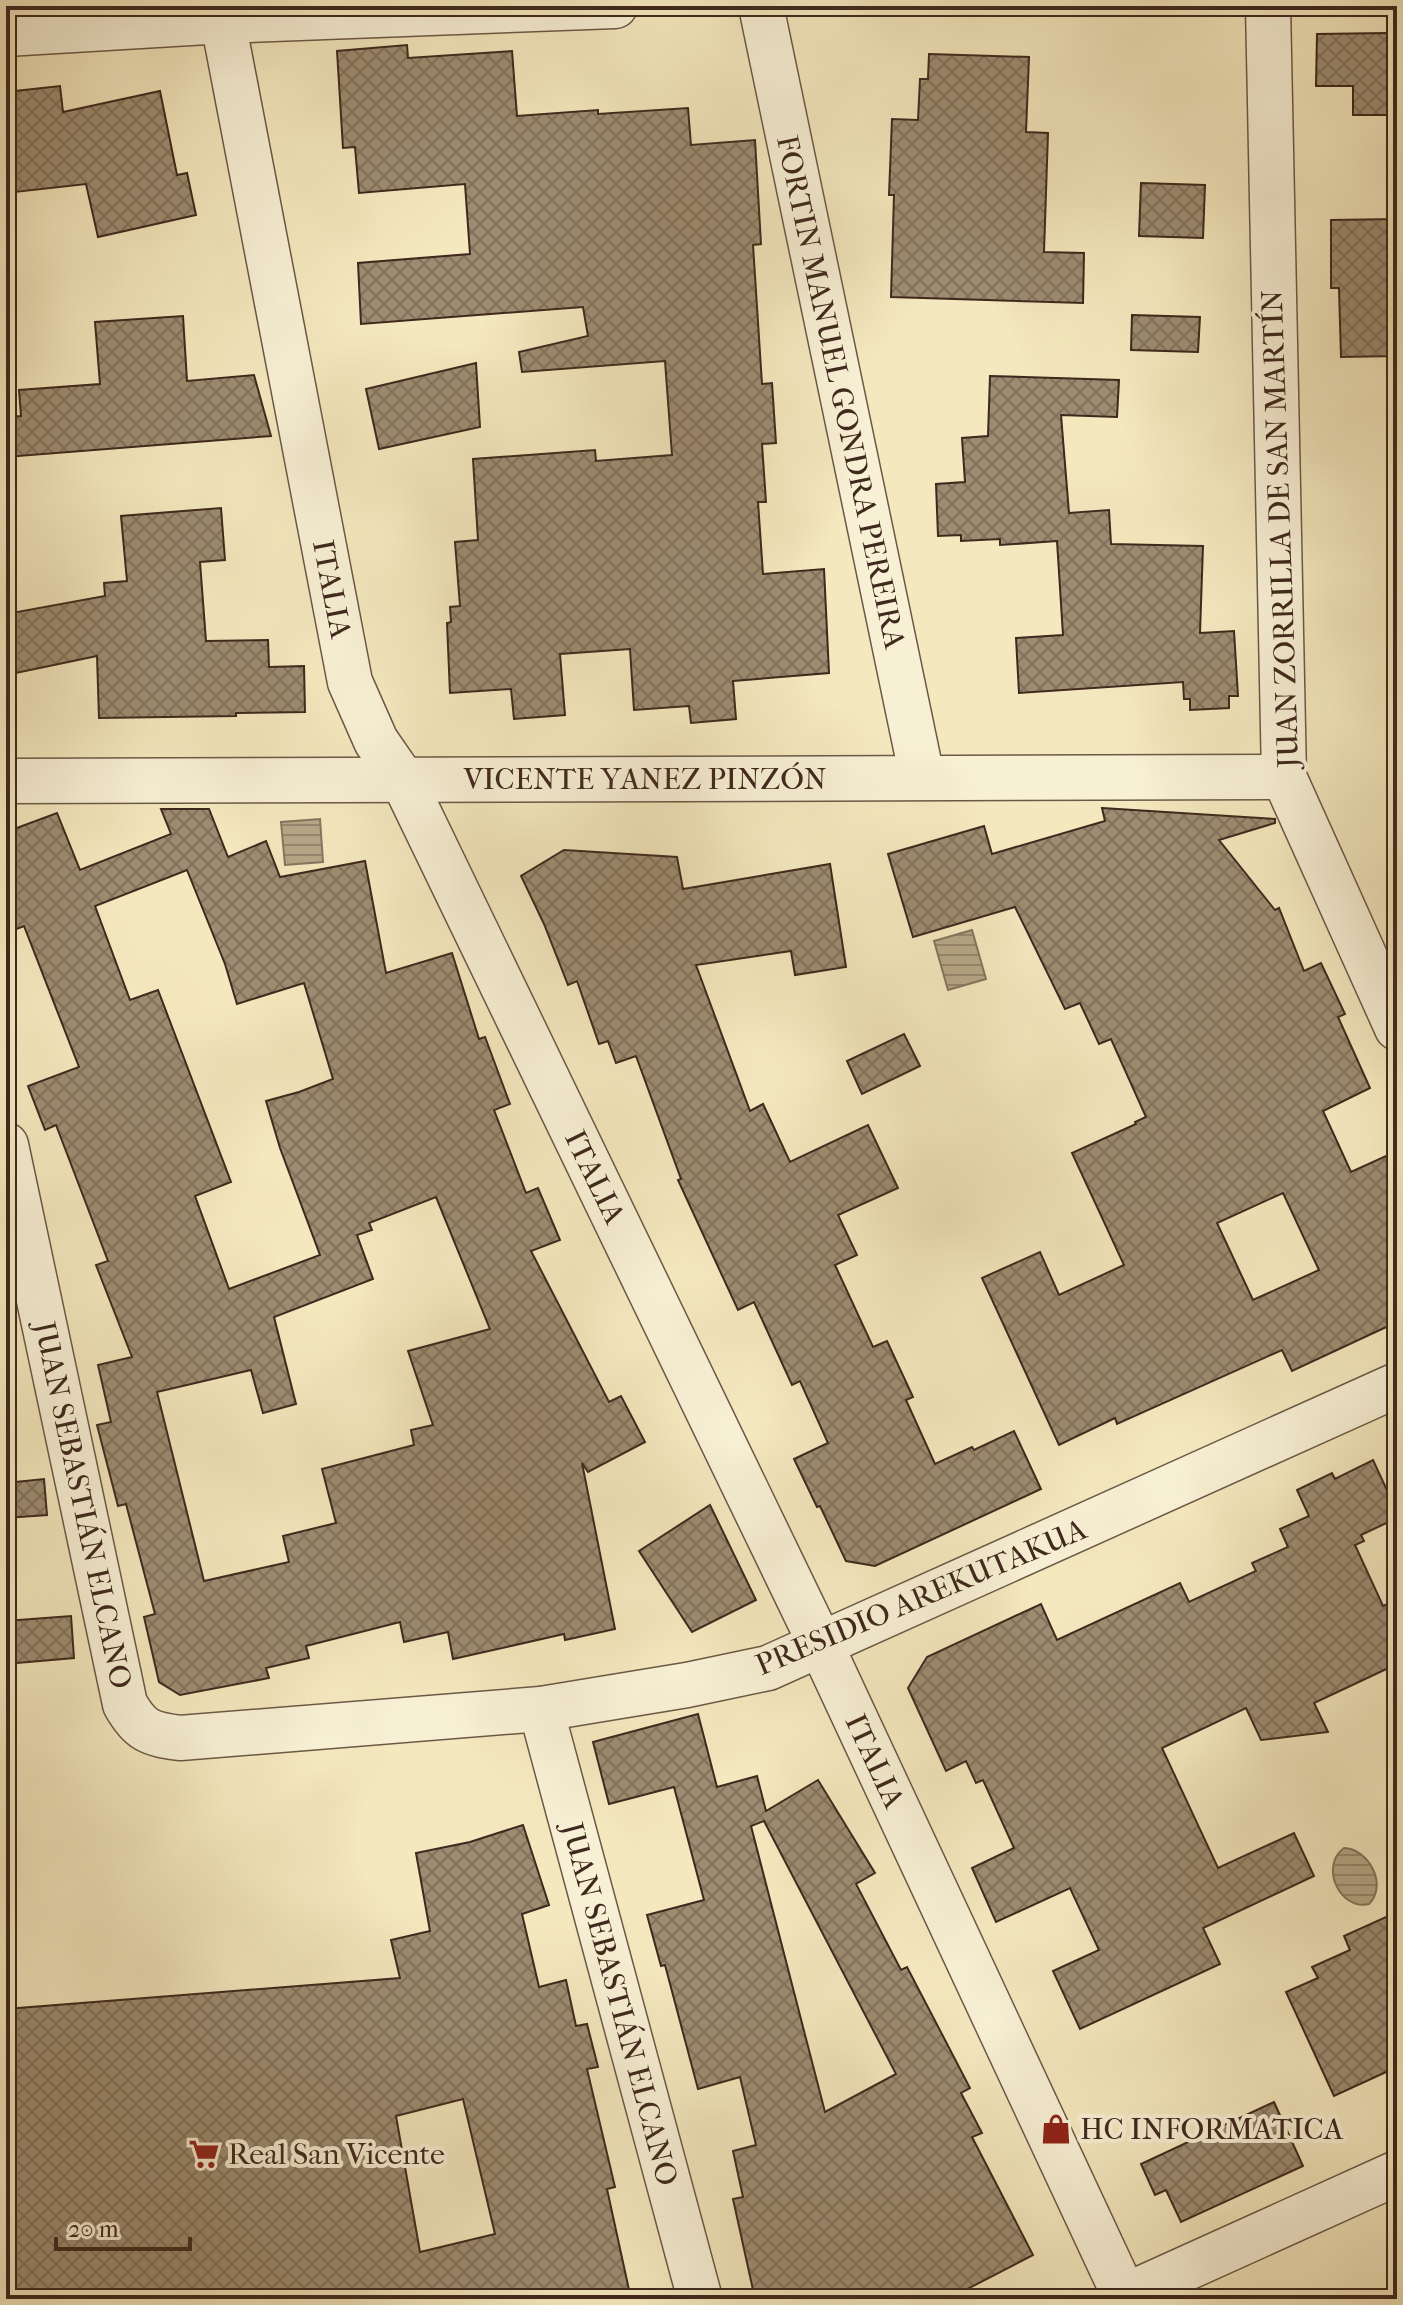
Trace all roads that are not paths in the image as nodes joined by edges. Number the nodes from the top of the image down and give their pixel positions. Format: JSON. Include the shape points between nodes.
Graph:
{"nodes":[{"id":1,"x":615,"y":6,"type":"edge"},
{"id":2,"x":761,"y":6,"type":"edge"},
{"id":3,"x":1268,"y":6,"type":"edge"},
{"id":4,"x":222,"y":14,"type":"edge"},
{"id":5,"x":6,"y":34,"type":"edge"},
{"id":6,"x":922,"y":777,"type":"junction"},
{"id":7,"x":1284,"y":777,"type":"junction"},
{"id":8,"x":403,"y":780,"type":"junction"},
{"id":9,"x":6,"y":781,"type":"edge"},
{"id":10,"x":1397,"y":1028,"type":"edge"},
{"id":11,"x":6,"y":1145,"type":"edge"},
{"id":12,"x":1397,"y":1385,"type":"edge"},
{"id":13,"x":821,"y":1645,"type":"junction"},
{"id":14,"x":541,"y":1709,"type":"junction"},
{"id":15,"x":180,"y":1738,"type":"joint"},
{"id":16,"x":1397,"y":2173,"type":"edge"},
{"id":17,"x":1125,"y":2298,"type":"edge"},
{"id":18,"x":700,"y":2299,"type":"edge"}],
"edges":[{"from":1,"to":4,"type":"street"},
{"from":2,"to":6,"type":"street","name":"FORTIN MANUEL GONDRA PEREIRA"},
{"from":3,"to":7,"type":"street","name":"JUAN ZORRILLA DE SAN MARTÍN"},
{"from":4,"to":5,"type":"street"},
{"from":4,"to":8,"type":"street","name":"ITALIA","via":[[350,682],[376,741]]},
{"from":6,"to":7,"type":"street","name":"VICENTE YANEZ PINZÓN"},
{"from":6,"to":8,"type":"street","name":"VICENTE YANEZ PINZÓN"},
{"from":7,"to":10,"type":"street","name":"JUAN ZORRILLA DE SAN MARTÍN"},
{"from":8,"to":9,"type":"street","name":"VICENTE YANEZ PINZÓN"},
{"from":8,"to":13,"type":"street","name":"ITALIA"},
{"from":11,"to":15,"type":"street","name":"JUAN SEBASTIÁN ELCANO","via":[[125,1704],[146,1731]]},
{"from":12,"to":13,"type":"street","name":"PRESIDIO AREKUTAKUA"},
{"from":13,"to":14,"type":"street","name":"PRESIDIO AREKUTAKUA","via":[[768,1668]]},
{"from":13,"to":17,"type":"street","name":"ITALIA"},
{"from":14,"to":15,"type":"street","name":"PRESIDIO AREKUTAKUA"},
{"from":14,"to":18,"type":"street","name":"JUAN SEBASTIÁN ELCANO"},
{"from":16,"to":17,"type":"street"}]}
